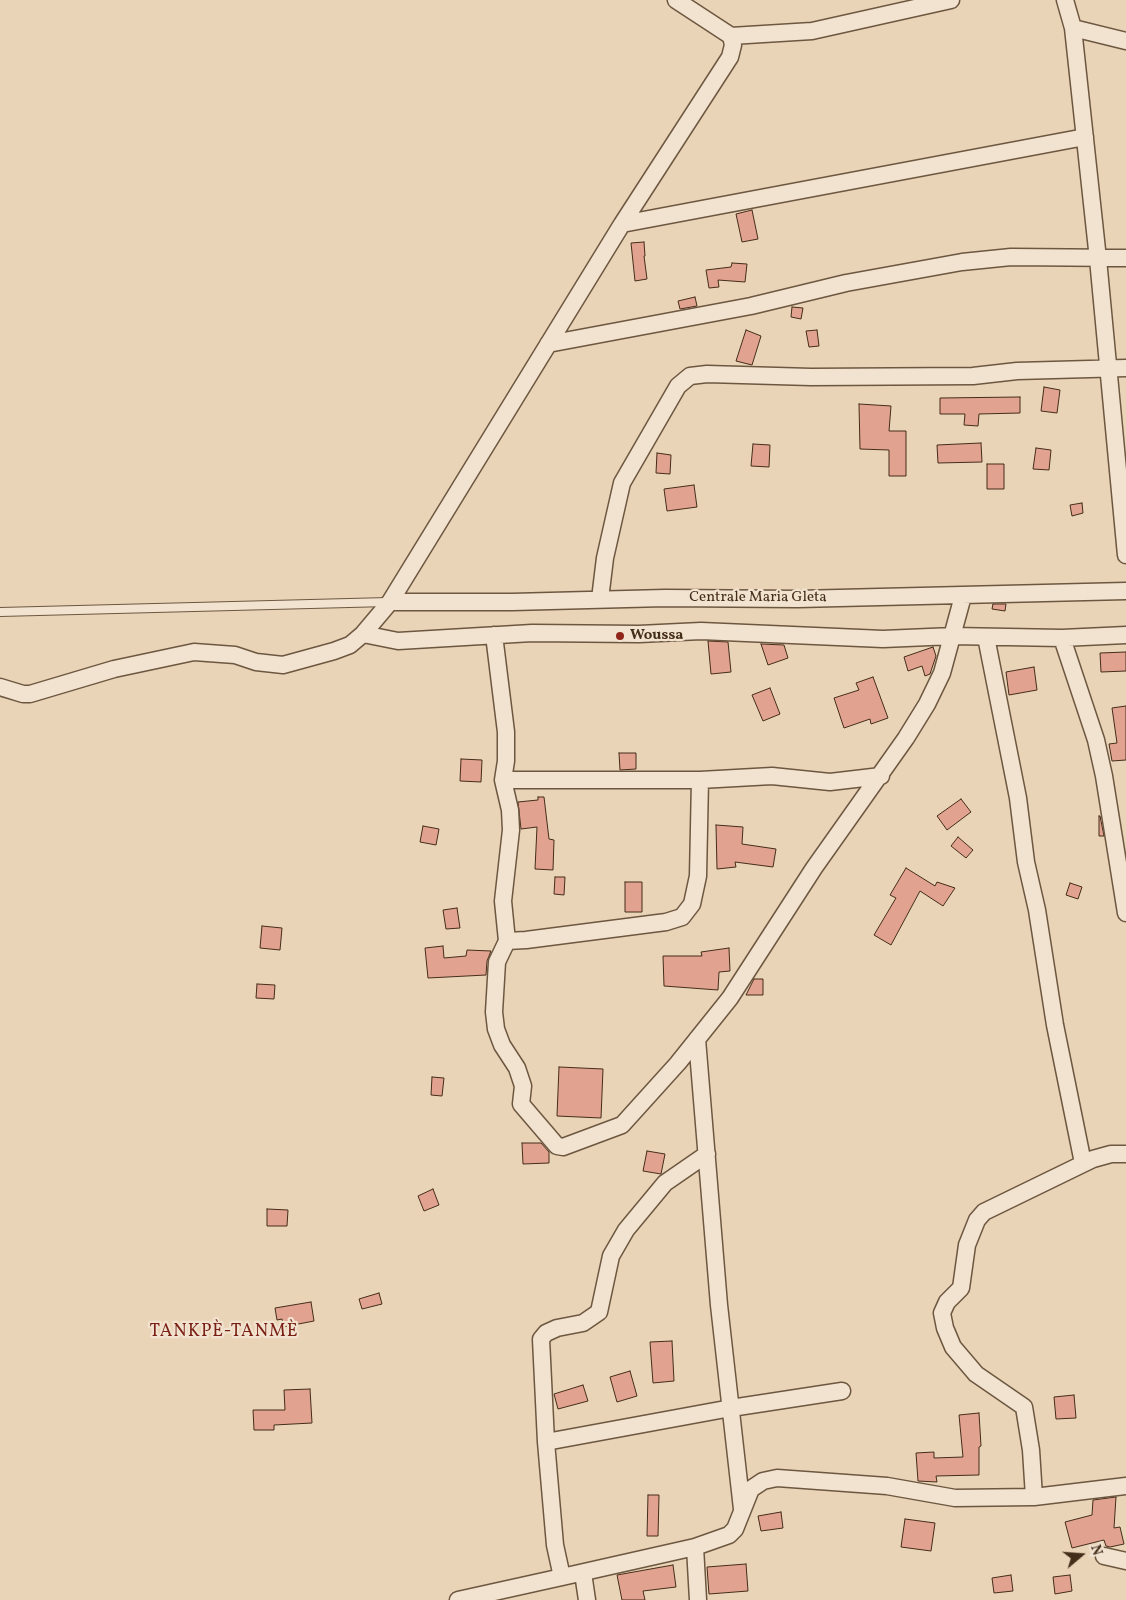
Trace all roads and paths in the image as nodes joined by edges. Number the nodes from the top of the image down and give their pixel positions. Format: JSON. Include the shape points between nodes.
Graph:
{"nodes":[{"id":1,"x":676,"y":0,"type":"edge"},
{"id":2,"x":951,"y":0,"type":"edge"},
{"id":3,"x":1065,"y":0,"type":"edge"},
{"id":4,"x":1073,"y":28,"type":"junction"},
{"id":5,"x":731,"y":36,"type":"junction"},
{"id":6,"x":1126,"y":41,"type":"edge"},
{"id":7,"x":1085,"y":137,"type":"junction"},
{"id":8,"x":622,"y":224,"type":"junction"},
{"id":9,"x":1126,"y":258,"type":"edge"},
{"id":10,"x":1098,"y":259,"type":"junction"},
{"id":11,"x":548,"y":344,"type":"junction"},
{"id":12,"x":1126,"y":368,"type":"edge"},
{"id":13,"x":1109,"y":369,"type":"junction"},
{"id":14,"x":1123,"y":482,"type":"edge"},
{"id":15,"x":1126,"y":555,"type":"edge"},
{"id":16,"x":1126,"y":591,"type":"edge"},
{"id":17,"x":963,"y":596,"type":"junction"},
{"id":18,"x":600,"y":599,"type":"junction"},
{"id":19,"x":390,"y":602,"type":"junction"},
{"id":20,"x":0,"y":612,"type":"edge"},
{"id":21,"x":363,"y":634,"type":"junction"},
{"id":22,"x":494,"y":635,"type":"junction"},
{"id":23,"x":1126,"y":635,"type":"edge"},
{"id":24,"x":953,"y":636,"type":"junction"},
{"id":25,"x":986,"y":637,"type":"junction"},
{"id":26,"x":1062,"y":638,"type":"junction"},
{"id":27,"x":0,"y":687,"type":"edge"},
{"id":28,"x":881,"y":776,"type":"junction"},
{"id":29,"x":503,"y":780,"type":"junction"},
{"id":30,"x":700,"y":780,"type":"junction"},
{"id":31,"x":1126,"y":913,"type":"edge"},
{"id":32,"x":507,"y":940,"type":"junction"},
{"id":33,"x":697,"y":1039,"type":"junction"},
{"id":34,"x":707,"y":1154,"type":"junction"},
{"id":35,"x":1126,"y":1154,"type":"edge"},
{"id":36,"x":1084,"y":1163,"type":"junction"},
{"id":37,"x":842,"y":1392,"type":"dead end"},
{"id":38,"x":731,"y":1408,"type":"junction"},
{"id":39,"x":546,"y":1442,"type":"junction"},
{"id":40,"x":1126,"y":1486,"type":"edge"},
{"id":41,"x":1034,"y":1497,"type":"junction"},
{"id":42,"x":742,"y":1509,"type":"junction"},
{"id":43,"x":695,"y":1547,"type":"junction"},
{"id":44,"x":1104,"y":1556,"type":"dead end"},
{"id":45,"x":1126,"y":1561,"type":"edge"},
{"id":46,"x":583,"y":1573,"type":"junction"},
{"id":47,"x":562,"y":1577,"type":"junction"},
{"id":48,"x":458,"y":1600,"type":"edge"},
{"id":49,"x":587,"y":1600,"type":"edge"},
{"id":50,"x":698,"y":1600,"type":"edge"}],
"edges":[{"from":1,"to":5,"type":"street"},
{"from":2,"to":5,"type":"street","via":[[812,31]]},
{"from":3,"to":4,"type":"street"},
{"from":4,"to":6,"type":"street"},
{"from":4,"to":7,"type":"street"},
{"from":5,"to":8,"type":"street","via":[[730,58]]},
{"from":7,"to":8,"type":"street"},
{"from":7,"to":10,"type":"street"},
{"from":8,"to":11,"type":"street"},
{"from":9,"to":10,"type":"street"},
{"from":10,"to":11,"type":"street","via":[[1011,257],[962,262]]},
{"from":10,"to":13,"type":"street"},
{"from":11,"to":19,"type":"street"},
{"from":12,"to":13,"type":"street"},
{"from":13,"to":14,"type":"street"},
{"from":13,"to":18,"type":"street","via":[[1017,371],[973,376],[690,376],[678,386],[622,483],[605,558]]},
{"from":14,"to":15,"type":"street"},
{"from":16,"to":17,"type":"street","name":"Centrale Maria Gleta"},
{"from":17,"to":18,"type":"street","name":"Centrale Maria Gleta"},
{"from":17,"to":24,"type":"street"},
{"from":18,"to":19,"type":"street","name":"Centrale Maria Gleta"},
{"from":19,"to":20,"type":"lane"},
{"from":19,"to":21,"type":"street"},
{"from":21,"to":22,"type":"street","via":[[398,641]]},
{"from":21,"to":27,"type":"street","via":[[350,645],[283,665],[256,662],[235,654],[194,652],[114,669],[30,694]]},
{"from":22,"to":24,"type":"street","via":[[702,631],[883,639]]},
{"from":22,"to":29,"type":"street","via":[[506,732]]},
{"from":23,"to":26,"type":"street"},
{"from":24,"to":25,"type":"street"},
{"from":24,"to":28,"type":"street","via":[[942,673],[927,704]]},
{"from":25,"to":26,"type":"street"},
{"from":25,"to":36,"type":"street","via":[[1018,798],[1055,1025]]},
{"from":26,"to":31,"type":"street","via":[[1096,740]]},
{"from":28,"to":30,"type":"street","via":[[830,782],[772,776]]},
{"from":28,"to":33,"type":"street","via":[[814,868],[730,998]]},
{"from":29,"to":30,"type":"street"},
{"from":29,"to":32,"type":"street","via":[[511,830],[503,901]]},
{"from":30,"to":32,"type":"street","via":[[698,876],[692,904],[682,917],[666,922]]},
{"from":32,"to":33,"type":"street","via":[[497,962],[496,1029],[524,1086],[521,1104],[557,1146],[622,1125]]},
{"from":33,"to":34,"type":"street"},
{"from":34,"to":38,"type":"street"},
{"from":34,"to":39,"type":"street","via":[[665,1183],[626,1230],[611,1256],[599,1312],[584,1324],[557,1328],[542,1338]]},
{"from":35,"to":36,"type":"street","via":[[1112,1154]]},
{"from":36,"to":41,"type":"street","via":[[984,1212],[966,1245],[961,1288],[947,1302],[942,1313],[953,1348],[976,1374],[1024,1407]]},
{"from":37,"to":38,"type":"street"},
{"from":38,"to":39,"type":"street"},
{"from":38,"to":42,"type":"street"},
{"from":39,"to":47,"type":"street","via":[[555,1545]]},
{"from":40,"to":41,"type":"street"},
{"from":41,"to":42,"type":"street","via":[[955,1498],[887,1486],[777,1478],[763,1481],[751,1489]]},
{"from":42,"to":43,"type":"street","via":[[735,1529],[729,1535]]},
{"from":43,"to":46,"type":"street"},
{"from":43,"to":50,"type":"street"},
{"from":44,"to":45,"type":"street"},
{"from":46,"to":47,"type":"street"},
{"from":46,"to":49,"type":"street"},
{"from":47,"to":48,"type":"street"}]}
